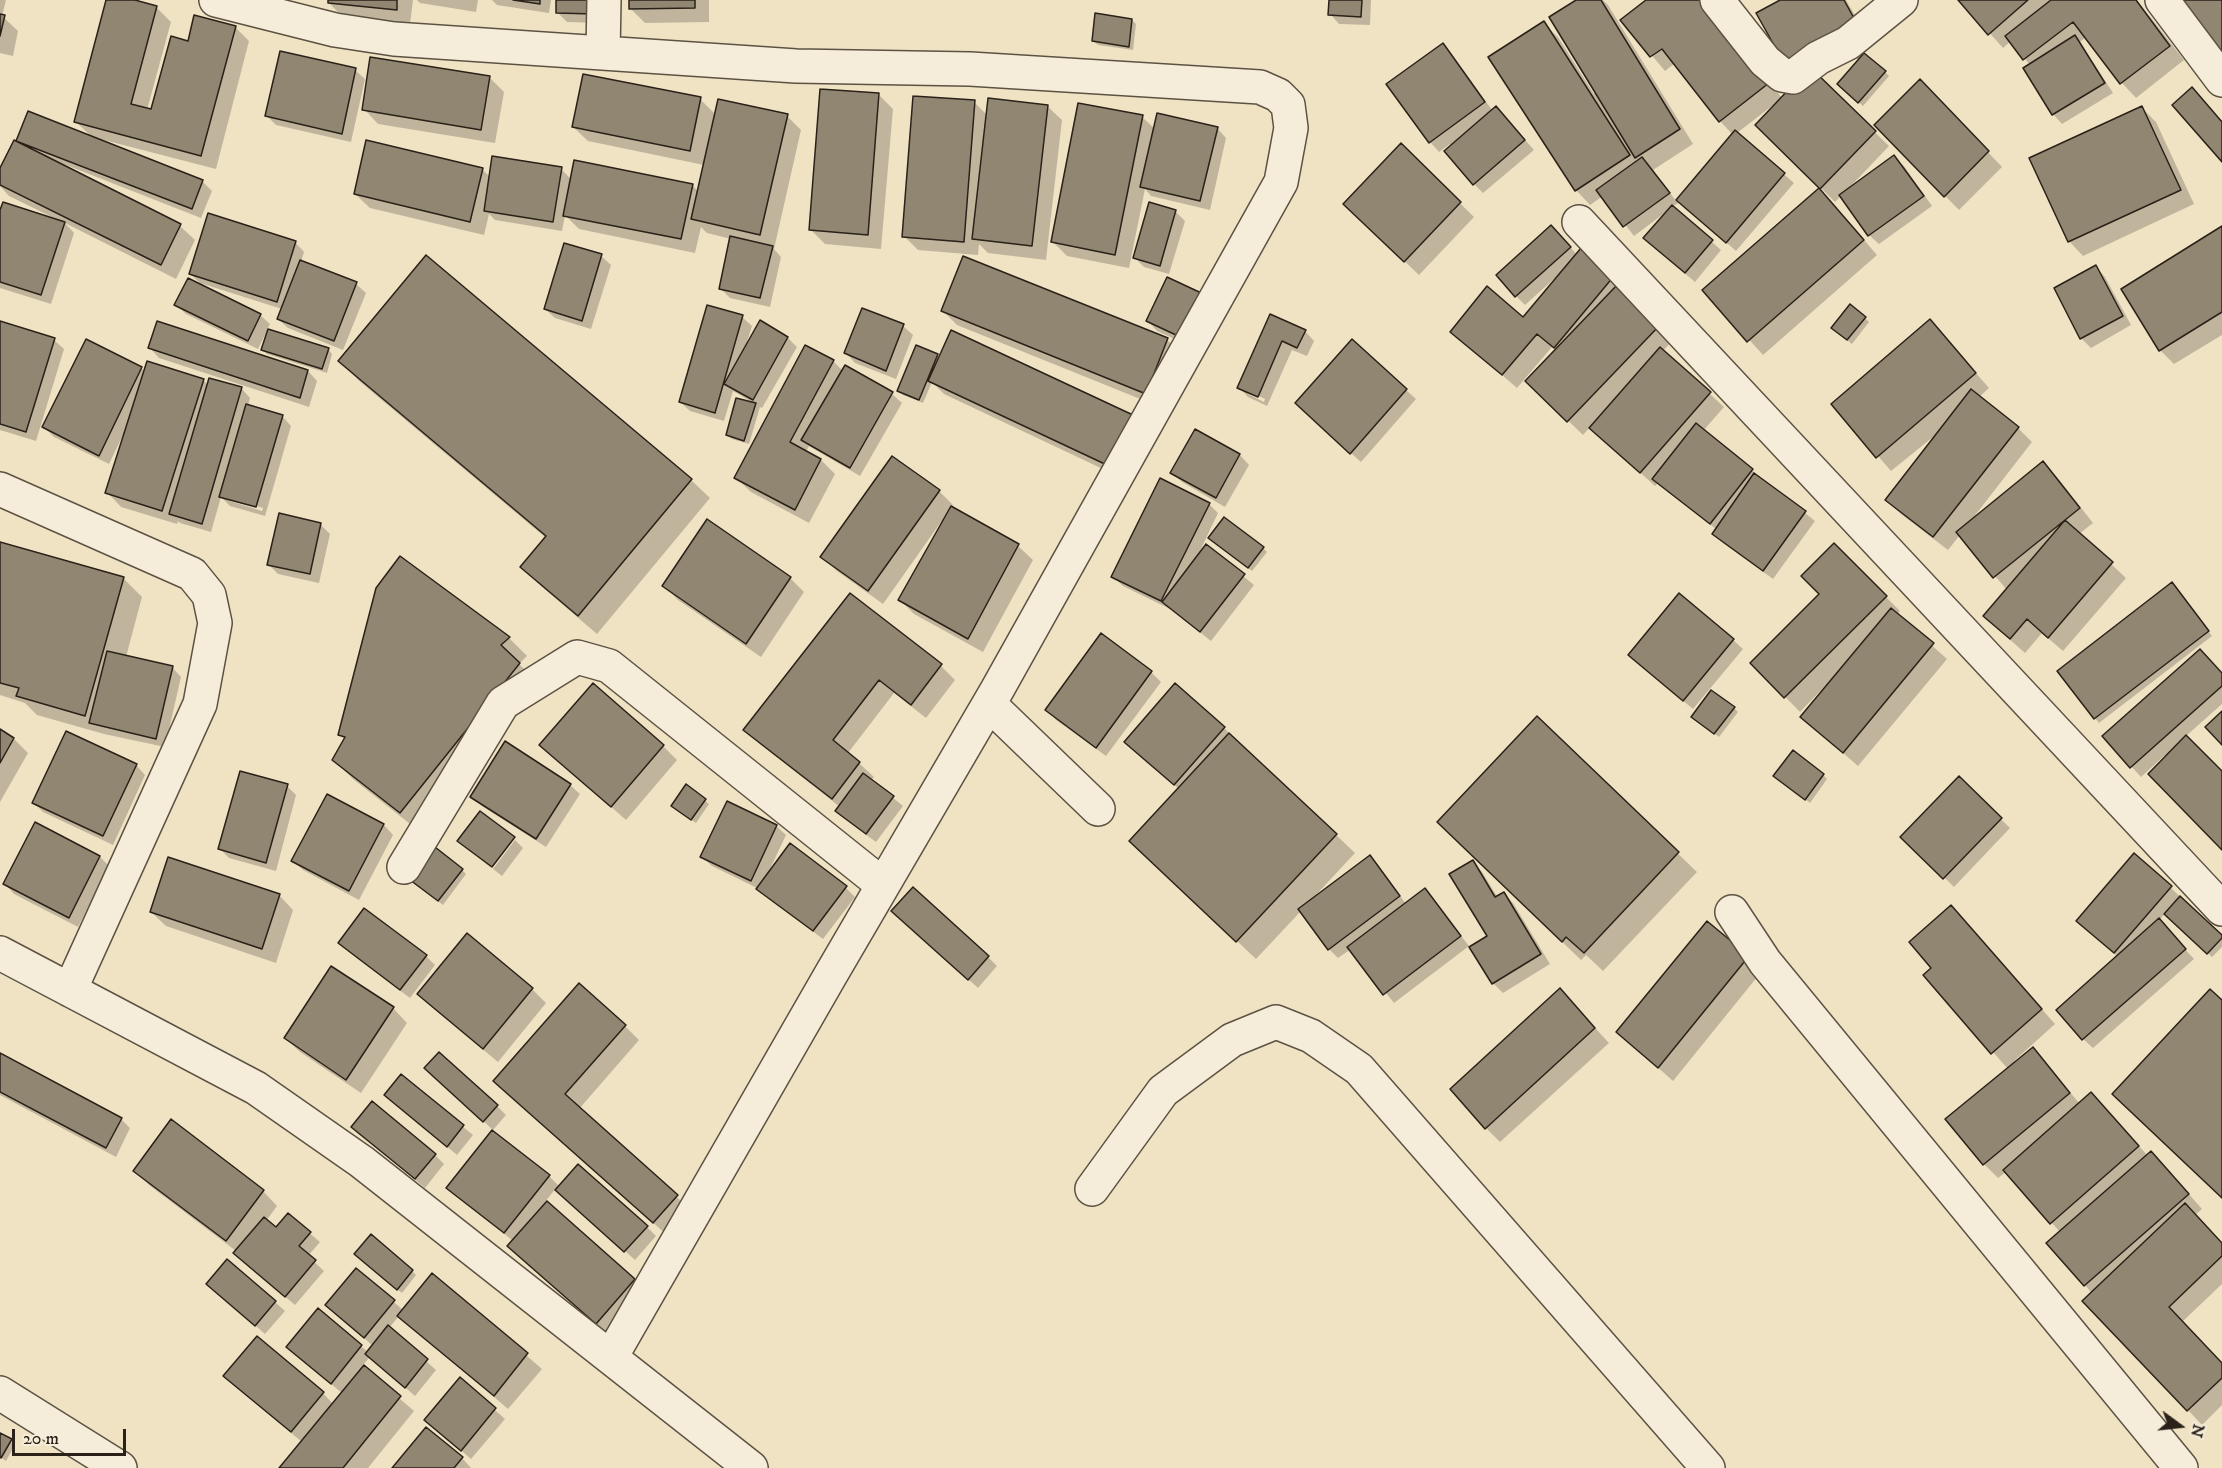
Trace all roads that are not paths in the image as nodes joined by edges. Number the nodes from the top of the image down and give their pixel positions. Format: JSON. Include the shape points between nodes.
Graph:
{"nodes":[{"id":1,"x":216,"y":0,"type":"edge"},
{"id":2,"x":604,"y":0,"type":"edge"},
{"id":3,"x":1718,"y":0,"type":"edge"},
{"id":4,"x":1901,"y":0,"type":"edge"},
{"id":5,"x":2162,"y":0,"type":"edge"},
{"id":6,"x":603,"y":53,"type":"junction"},
{"id":7,"x":2222,"y":80,"type":"edge"},
{"id":8,"x":1579,"y":222,"type":"dead end"},
{"id":9,"x":0,"y":489,"type":"edge"},
{"id":10,"x":989,"y":704,"type":"junction"},
{"id":11,"x":1098,"y":809,"type":"dead end"},
{"id":12,"x":404,"y":867,"type":"dead end"},
{"id":13,"x":883,"y":885,"type":"junction"},
{"id":14,"x":2222,"y":909,"type":"edge"},
{"id":15,"x":1732,"y":912,"type":"dead end"},
{"id":16,"x":0,"y":953,"type":"edge"},
{"id":17,"x":70,"y":990,"type":"junction"},
{"id":18,"x":1092,"y":1189,"type":"dead end"},
{"id":19,"x":610,"y":1357,"type":"junction"},
{"id":20,"x":0,"y":1393,"type":"edge"},
{"id":21,"x":120,"y":1468,"type":"edge"},
{"id":22,"x":751,"y":1468,"type":"edge"},
{"id":23,"x":1708,"y":1468,"type":"edge"},
{"id":24,"x":2181,"y":1468,"type":"edge"}],
"edges":[{"from":1,"to":6,"type":"street","via":[[335,30],[394,39]]},
{"from":2,"to":6,"type":"street"},
{"from":3,"to":4,"type":"street","via":[[1765,61],[1782,75],[1793,77],[1818,58],[1848,43]]},
{"from":5,"to":7,"type":"street"},
{"from":6,"to":10,"type":"street","via":[[796,66],[970,69],[1260,87],[1278,95],[1288,105],[1291,128],[1281,182]]},
{"from":8,"to":14,"type":"street"},
{"from":9,"to":17,"type":"street","via":[[192,574],[208,595],[215,623],[200,704]]},
{"from":10,"to":11,"type":"street"},
{"from":10,"to":13,"type":"street"},
{"from":12,"to":13,"type":"street","via":[[502,703],[577,657],[609,666]]},
{"from":13,"to":19,"type":"street"},
{"from":15,"to":24,"type":"street","via":[[1765,962]]},
{"from":16,"to":17,"type":"street"},
{"from":17,"to":19,"type":"street","via":[[256,1088],[362,1162]]},
{"from":18,"to":23,"type":"street","via":[[1163,1091],[1232,1040],[1276,1022],[1311,1036],[1359,1069]]},
{"from":19,"to":22,"type":"street"},
{"from":20,"to":21,"type":"street"}]}
